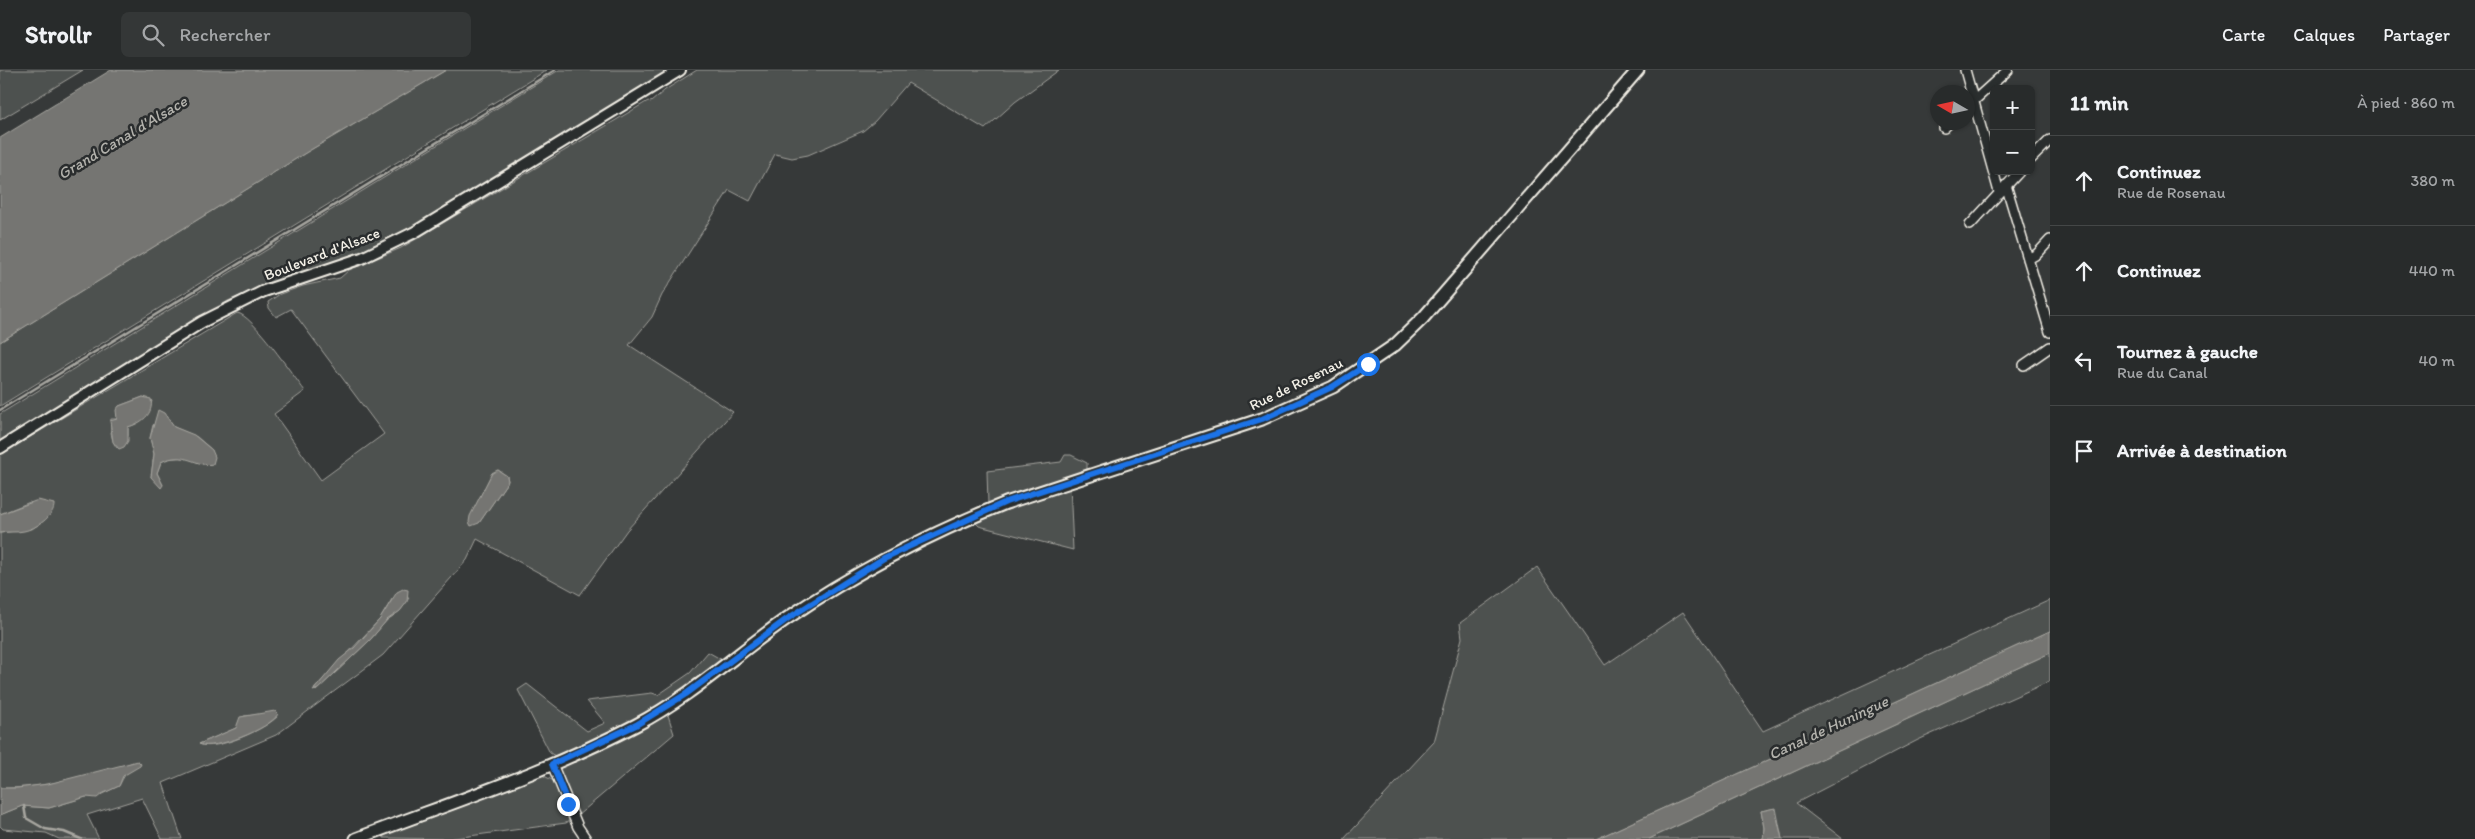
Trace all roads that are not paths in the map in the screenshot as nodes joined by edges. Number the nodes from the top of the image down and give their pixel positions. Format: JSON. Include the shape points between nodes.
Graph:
{"nodes":[{"id":1,"x":680,"y":70,"type":"edge"},
{"id":2,"x":1638,"y":70,"type":"edge"},
{"id":3,"x":1965,"y":70,"type":"edge"},
{"id":4,"x":2008,"y":70,"type":"edge"},
{"id":5,"x":1967,"y":85,"type":"edge"},
{"id":6,"x":1975,"y":99,"type":"edge"},
{"id":7,"x":1975,"y":116,"type":"edge"},
{"id":8,"x":2050,"y":140,"type":"edge"},
{"id":9,"x":2035,"y":156,"type":"edge"},
{"id":10,"x":2016,"y":175,"type":"edge"},
{"id":11,"x":2003,"y":189,"type":"junction"},
{"id":12,"x":1970,"y":225,"type":"dead end"},
{"id":13,"x":2050,"y":240,"type":"edge"},
{"id":14,"x":2028,"y":259,"type":"junction"},
{"id":15,"x":2050,"y":332,"type":"edge"},
{"id":16,"x":2050,"y":347,"type":"edge"},
{"id":17,"x":2024,"y":364,"type":"dead end"},
{"id":18,"x":0,"y":448,"type":"edge"},
{"id":19,"x":552,"y":764,"type":"junction"},
{"id":20,"x":356,"y":839,"type":"edge"},
{"id":21,"x":586,"y":839,"type":"edge"}],
"edges":[{"from":1,"to":18,"type":"street","name":"Boulevard d'Alsace","via":[[415,232],[362,258],[244,300],[202,322]]},
{"from":2,"to":19,"type":"main road","name":"Rue de Rosenau","via":[[1423,318],[1395,345],[1368,364],[1332,387],[1262,419],[1006,502],[884,558],[787,619],[686,694],[636,725]]},
{"from":3,"to":5,"type":"street"},
{"from":4,"to":6,"type":"street"},
{"from":7,"to":11,"type":"street"},
{"from":8,"to":9,"type":"street"},
{"from":10,"to":11,"type":"street"},
{"from":11,"to":12,"type":"street"},
{"from":11,"to":14,"type":"street"},
{"from":13,"to":14,"type":"street"},
{"from":14,"to":15,"type":"street"},
{"from":16,"to":17,"type":"street"},
{"from":19,"to":20,"type":"main road","name":"Rue de Rosenau"},
{"from":19,"to":21,"type":"street"}]}
